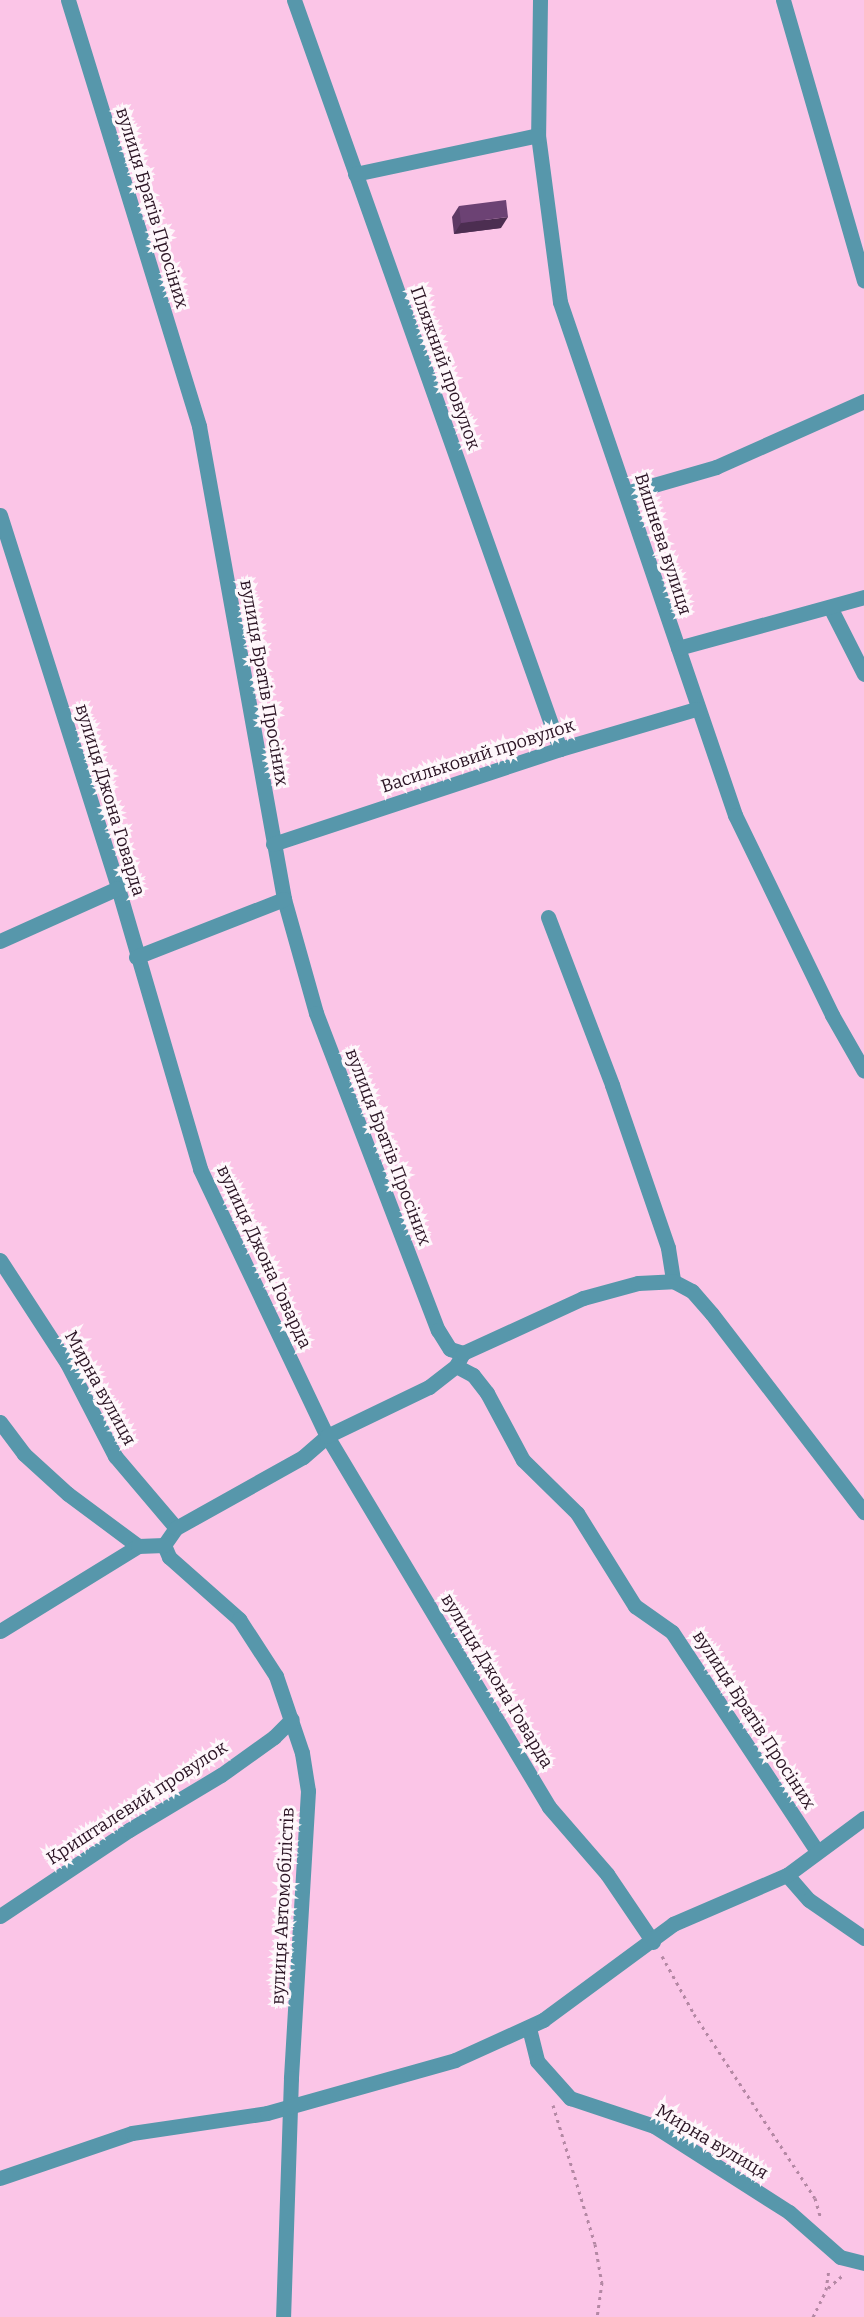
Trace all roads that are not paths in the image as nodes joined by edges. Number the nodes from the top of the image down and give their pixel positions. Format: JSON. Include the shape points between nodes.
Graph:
{"nodes":[{"id":1,"x":68,"y":0,"type":"edge"},
{"id":2,"x":294,"y":0,"type":"edge"},
{"id":3,"x":540,"y":0,"type":"edge"},
{"id":4,"x":783,"y":0,"type":"edge"},
{"id":5,"x":538,"y":135,"type":"junction"},
{"id":6,"x":355,"y":174,"type":"junction"},
{"id":7,"x":864,"y":281,"type":"edge"},
{"id":8,"x":864,"y":401,"type":"edge"},
{"id":9,"x":626,"y":493,"type":"junction"},
{"id":10,"x":0,"y":515,"type":"edge"},
{"id":11,"x":864,"y":597,"type":"edge"},
{"id":12,"x":830,"y":607,"type":"junction"},
{"id":13,"x":678,"y":648,"type":"junction"},
{"id":14,"x":864,"y":674,"type":"edge"},
{"id":15,"x":696,"y":709,"type":"junction"},
{"id":16,"x":560,"y":749,"type":"junction"},
{"id":17,"x":273,"y":844,"type":"junction"},
{"id":18,"x":118,"y":888,"type":"junction"},
{"id":19,"x":284,"y":899,"type":"junction"},
{"id":20,"x":548,"y":917,"type":"dead end"},
{"id":21,"x":0,"y":940,"type":"edge"},
{"id":22,"x":136,"y":957,"type":"junction"},
{"id":23,"x":864,"y":1071,"type":"edge"},
{"id":24,"x":0,"y":1260,"type":"edge"},
{"id":25,"x":673,"y":1281,"type":"junction"},
{"id":26,"x":459,"y":1359,"type":"junction"},
{"id":27,"x":0,"y":1422,"type":"edge"},
{"id":28,"x":327,"y":1436,"type":"junction"},
{"id":29,"x":864,"y":1512,"type":"edge"},
{"id":30,"x":176,"y":1528,"type":"junction"},
{"id":31,"x":164,"y":1545,"type":"junction"},
{"id":32,"x":138,"y":1546,"type":"junction"},
{"id":33,"x":0,"y":1631,"type":"edge"},
{"id":34,"x":292,"y":1719,"type":"junction"},
{"id":35,"x":864,"y":1818,"type":"edge"},
{"id":36,"x":817,"y":1851,"type":"junction"},
{"id":37,"x":787,"y":1875,"type":"junction"},
{"id":38,"x":0,"y":1916,"type":"edge"},
{"id":39,"x":864,"y":1938,"type":"edge"},
{"id":40,"x":653,"y":1942,"type":"junction"},
{"id":41,"x":529,"y":2028,"type":"junction"},
{"id":42,"x":291,"y":2107,"type":"junction"},
{"id":43,"x":0,"y":2178,"type":"edge"},
{"id":44,"x":864,"y":2263,"type":"edge"},
{"id":45,"x":283,"y":2317,"type":"edge"}],
"edges":[{"from":1,"to":17,"type":"street","name":"вулиця Братів Просіних","via":[[199,426]]},
{"from":2,"to":6,"type":"street","name":"Пляжний провулок"},
{"from":3,"to":5,"type":"street","name":"Вишнева вулиця"},
{"from":4,"to":7,"type":"street"},
{"from":5,"to":6,"type":"street"},
{"from":5,"to":9,"type":"street","name":"Вишнева вулиця","via":[[560,302]]},
{"from":6,"to":16,"type":"street","name":"Пляжний провулок"},
{"from":8,"to":9,"type":"street","via":[[716,466]]},
{"from":9,"to":13,"type":"street","name":"Вишнева вулиця"},
{"from":10,"to":18,"type":"street","name":"вулиця Джона Говарда"},
{"from":11,"to":12,"type":"street"},
{"from":12,"to":13,"type":"street"},
{"from":12,"to":14,"type":"street"},
{"from":13,"to":15,"type":"street","name":"Вишнева вулиця"},
{"from":15,"to":16,"type":"street","name":"Васильковий провулок"},
{"from":15,"to":23,"type":"street","name":"Вишнева вулиця","via":[[735,815],[832,1015]]},
{"from":16,"to":17,"type":"street","name":"Васильковий провулок"},
{"from":17,"to":19,"type":"street","name":"вулиця Братів Просіних"},
{"from":18,"to":21,"type":"street"},
{"from":18,"to":22,"type":"street","name":"вулиця Джона Говарда"},
{"from":19,"to":22,"type":"street"},
{"from":19,"to":26,"type":"street","name":"вулиця Братів Просіних","via":[[316,1013],[438,1330]]},
{"from":20,"to":25,"type":"street","via":[[668,1248]]},
{"from":22,"to":28,"type":"street","name":"вулиця Джона Говарда","via":[[200,1169]]},
{"from":24,"to":30,"type":"street","name":"Мирна вулиця","via":[[67,1364],[115,1456]]},
{"from":25,"to":26,"type":"street","via":[[638,1283],[583,1298]]},
{"from":25,"to":29,"type":"street","via":[[692,1291],[712,1314]]},
{"from":26,"to":28,"type":"street","via":[[429,1387]]},
{"from":26,"to":36,"type":"street","name":"вулиця Братів Просіних","via":[[488,1393],[523,1460],[577,1513],[634,1606],[678,1639],[755,1762]]},
{"from":27,"to":32,"type":"street","via":[[24,1454],[54,1481]]},
{"from":28,"to":30,"type":"street","via":[[303,1457]]},
{"from":28,"to":40,"type":"street","name":"вулиця Джона Говарда","via":[[549,1807],[608,1874]]},
{"from":30,"to":31,"type":"street"},
{"from":31,"to":32,"type":"street"},
{"from":31,"to":34,"type":"street","name":"вулиця Автомобілістів","via":[[169,1557],[239,1619],[276,1676]]},
{"from":32,"to":33,"type":"street"},
{"from":34,"to":38,"type":"street","name":"Кришталевий провулок","via":[[221,1775],[129,1830]]},
{"from":34,"to":42,"type":"street","name":"вулиця Автомобілістів","via":[[309,1791]]},
{"from":35,"to":36,"type":"street"},
{"from":36,"to":37,"type":"street"},
{"from":37,"to":39,"type":"street","via":[[809,1900]]},
{"from":37,"to":40,"type":"street","via":[[673,1924]]},
{"from":40,"to":41,"type":"street"},
{"from":41,"to":42,"type":"street","via":[[456,2060]]},
{"from":41,"to":44,"type":"street","name":"Мирна вулиця","via":[[537,2061],[570,2098],[654,2126],[789,2212],[840,2257]]},
{"from":42,"to":43,"type":"street","via":[[132,2133]]},
{"from":42,"to":45,"type":"street","name":"вулиця Автомобілістів"}]}
